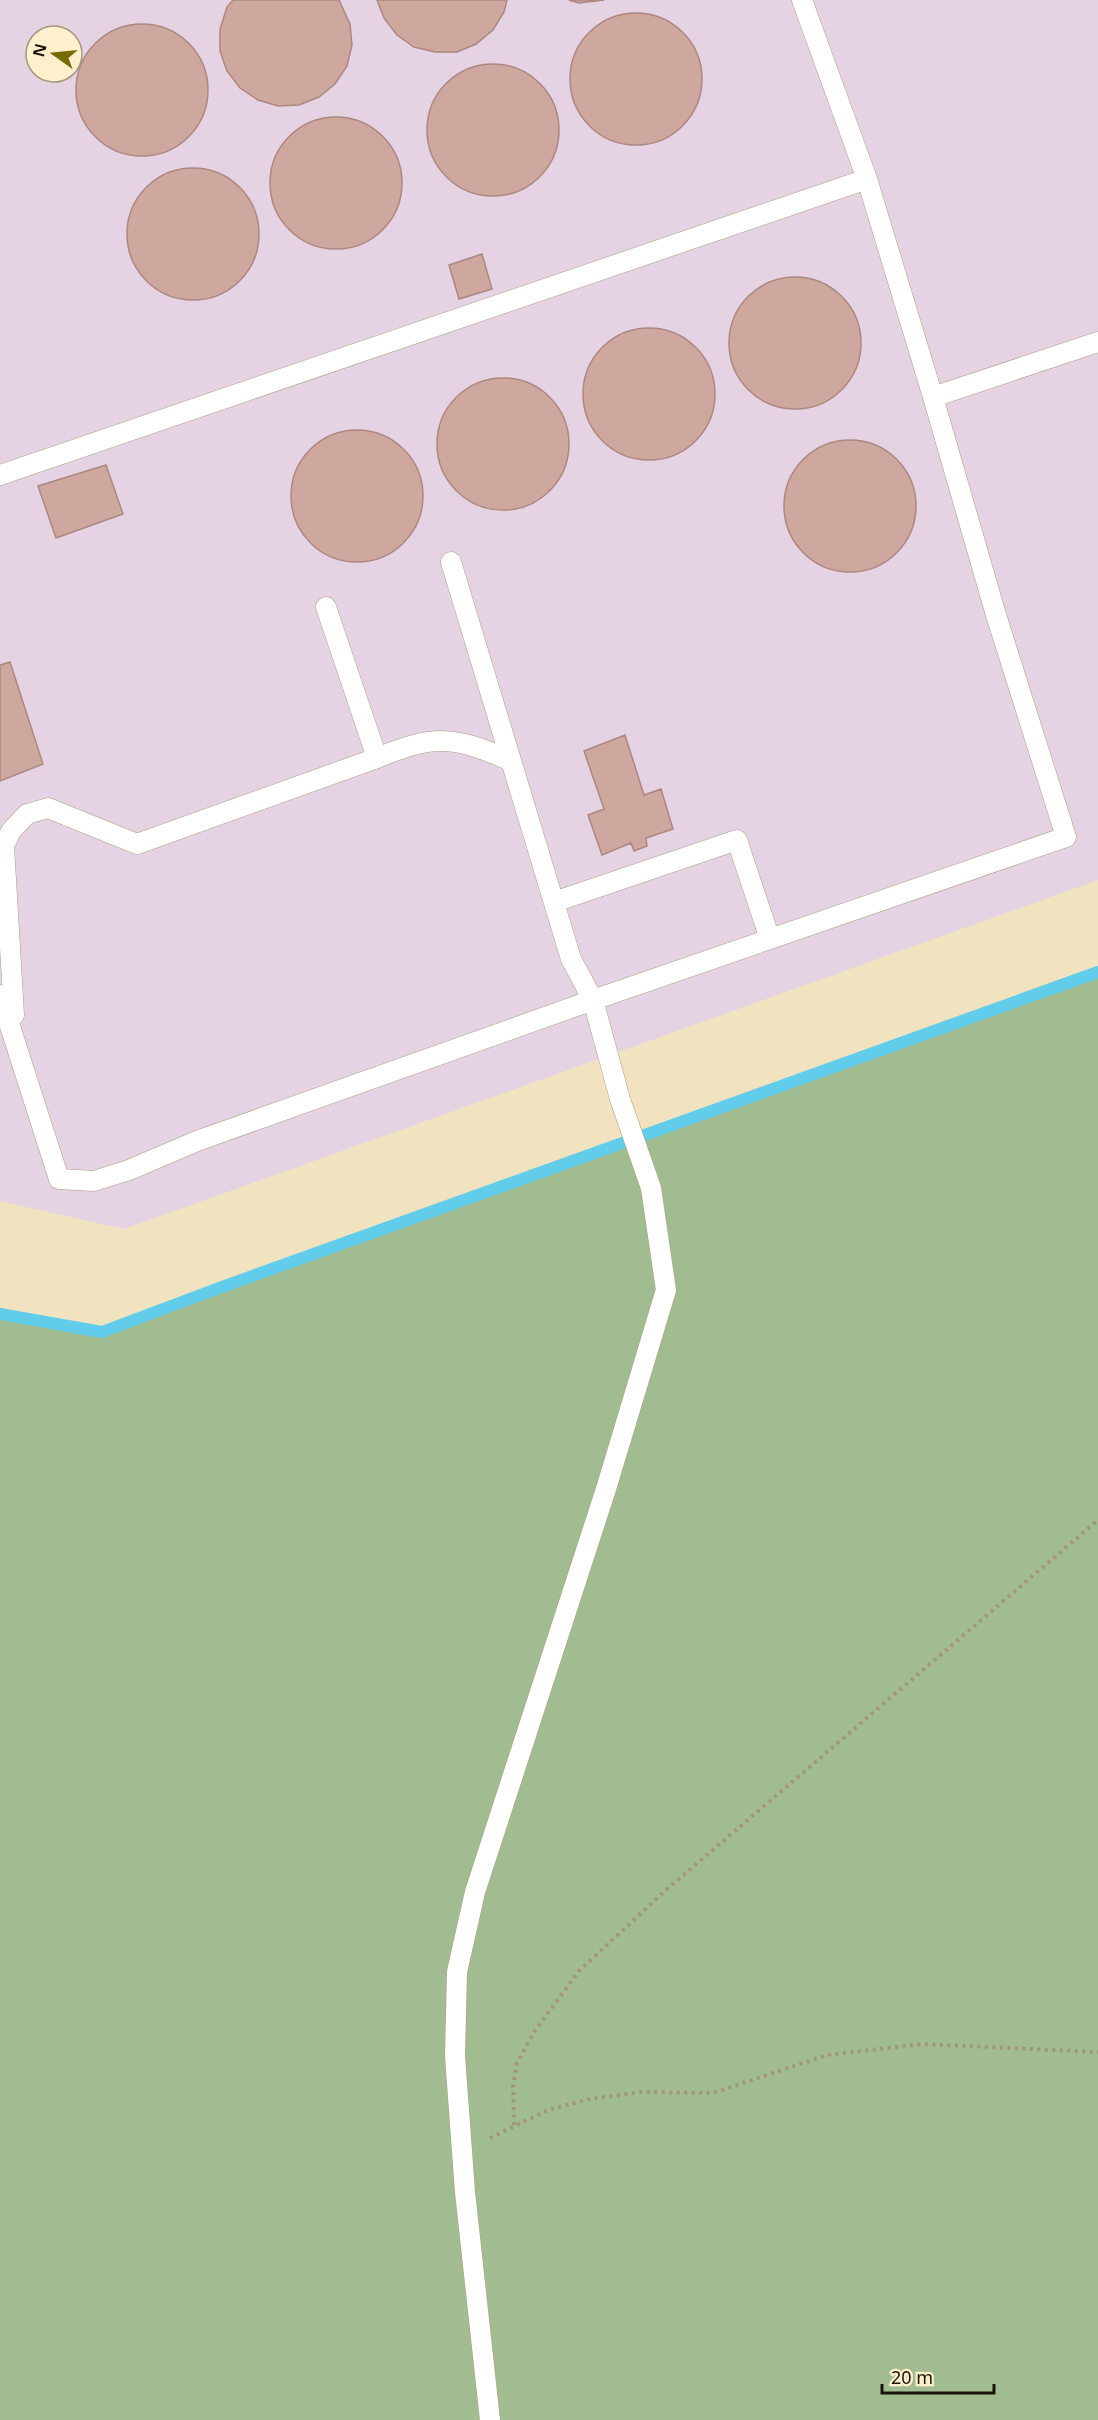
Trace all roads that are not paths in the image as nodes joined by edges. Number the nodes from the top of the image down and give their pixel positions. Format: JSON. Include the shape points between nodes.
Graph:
{"nodes":[{"id":1,"x":802,"y":0,"type":"edge"},
{"id":2,"x":867,"y":179,"type":"junction"},
{"id":3,"x":1098,"y":342,"type":"edge"},
{"id":4,"x":933,"y":397,"type":"junction"},
{"id":5,"x":0,"y":475,"type":"edge"},
{"id":6,"x":451,"y":562,"type":"dead end"},
{"id":7,"x":326,"y":607,"type":"dead end"},
{"id":8,"x":377,"y":758,"type":"junction"},
{"id":9,"x":511,"y":761,"type":"junction"},
{"id":10,"x":554,"y":902,"type":"junction"},
{"id":11,"x":770,"y":939,"type":"junction"},
{"id":12,"x":0,"y":995,"type":"edge"},
{"id":13,"x":593,"y":1000,"type":"junction"},
{"id":14,"x":16,"y":1045,"type":"junction"},
{"id":15,"x":490,"y":2420,"type":"edge"}],
"edges":[{"from":1,"to":2,"type":"lane"},
{"from":2,"to":4,"type":"lane"},
{"from":2,"to":5,"type":"lane"},
{"from":3,"to":4,"type":"lane"},
{"from":4,"to":11,"type":"lane","via":[[1066,837]]},
{"from":6,"to":9,"type":"lane"},
{"from":7,"to":8,"type":"lane"},
{"from":8,"to":9,"type":"lane","via":[[409,745],[444,740],[477,745]]},
{"from":8,"to":14,"type":"lane","via":[[137,844],[48,808],[27,814],[11,831],[4,846]]},
{"from":9,"to":10,"type":"lane"},
{"from":10,"to":11,"type":"lane","via":[[737,840]]},
{"from":10,"to":13,"type":"lane","via":[[571,959]]},
{"from":11,"to":13,"type":"lane"},
{"from":12,"to":14,"type":"lane"},
{"from":13,"to":14,"type":"lane","via":[[94,1181],[59,1179]]},
{"from":13,"to":15,"type":"lane","via":[[651,1188],[666,1290],[475,1892],[457,1972],[455,2056]]}]}
